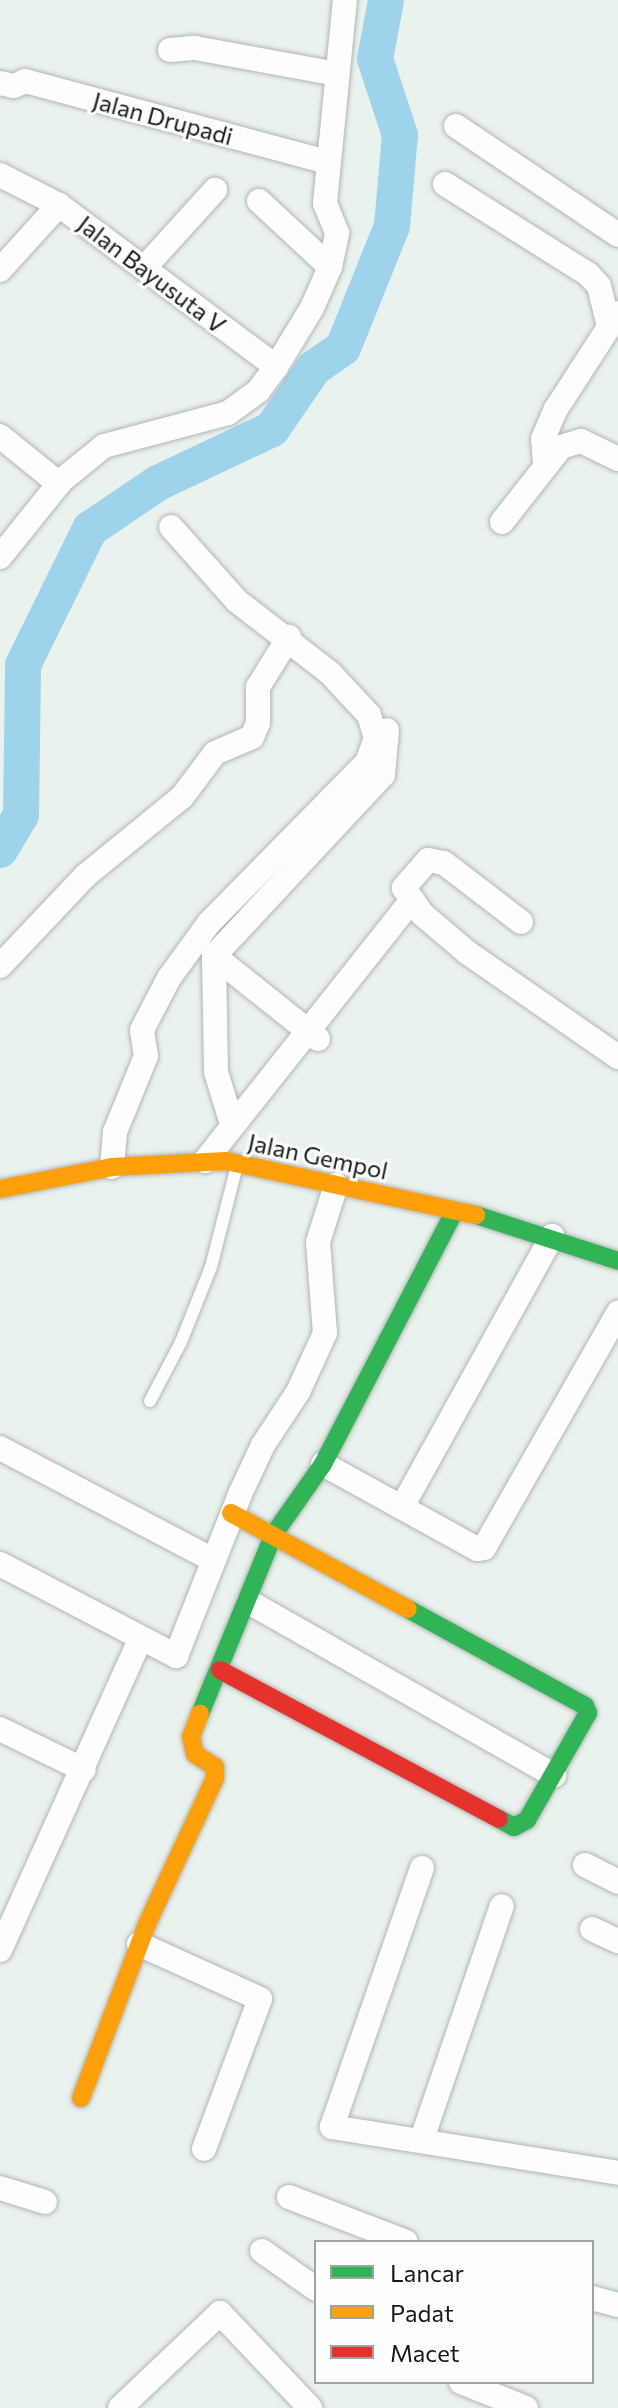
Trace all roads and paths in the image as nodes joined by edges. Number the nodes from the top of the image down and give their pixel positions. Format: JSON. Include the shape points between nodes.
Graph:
{"nodes":[{"id":1,"x":345,"y":0,"type":"edge"},
{"id":2,"x":170,"y":50,"type":"dead end"},
{"id":3,"x":336,"y":74,"type":"junction"},
{"id":4,"x":0,"y":83,"type":"edge"},
{"id":5,"x":456,"y":126,"type":"dead end"},
{"id":6,"x":328,"y":162,"type":"junction"},
{"id":7,"x":0,"y":175,"type":"edge"},
{"id":8,"x":445,"y":184,"type":"dead end"},
{"id":9,"x":215,"y":190,"type":"dead end"},
{"id":10,"x":259,"y":201,"type":"dead end"},
{"id":11,"x":59,"y":205,"type":"junction"},
{"id":12,"x":618,"y":235,"type":"edge"},
{"id":13,"x":146,"y":266,"type":"junction"},
{"id":14,"x":330,"y":267,"type":"junction"},
{"id":15,"x":0,"y":270,"type":"edge"},
{"id":16,"x":613,"y":328,"type":"edge"},
{"id":17,"x":276,"y":367,"type":"junction"},
{"id":18,"x":0,"y":436,"type":"edge"},
{"id":19,"x":618,"y":459,"type":"edge"},
{"id":20,"x":545,"y":465,"type":"junction"},
{"id":21,"x":59,"y":484,"type":"junction"},
{"id":22,"x":502,"y":522,"type":"dead end"},
{"id":23,"x":171,"y":527,"type":"dead end"},
{"id":24,"x":0,"y":557,"type":"edge"},
{"id":25,"x":289,"y":637,"type":"junction"},
{"id":26,"x":347,"y":667,"type":"dead end"},
{"id":27,"x":416,"y":908,"type":"junction"},
{"id":28,"x":521,"y":922,"type":"dead end"},
{"id":29,"x":214,"y":956,"type":"junction"},
{"id":30,"x":0,"y":966,"type":"edge"},
{"id":31,"x":312,"y":1035,"type":"junction"},
{"id":32,"x":618,"y":1057,"type":"edge"},
{"id":33,"x":232,"y":1124,"type":"junction"},
{"id":34,"x":223,"y":1162,"type":"junction"},
{"id":35,"x":112,"y":1167,"type":"junction"},
{"id":36,"x":336,"y":1185,"type":"junction"},
{"id":37,"x":0,"y":1189,"type":"edge"},
{"id":38,"x":454,"y":1212,"type":"junction"},
{"id":39,"x":552,"y":1236,"type":"junction"},
{"id":40,"x":618,"y":1261,"type":"edge"},
{"id":41,"x":618,"y":1313,"type":"edge"},
{"id":42,"x":150,"y":1401,"type":"dead end"},
{"id":43,"x":0,"y":1448,"type":"edge"},
{"id":44,"x":323,"y":1464,"type":"junction"},
{"id":45,"x":402,"y":1507,"type":"junction"},
{"id":46,"x":231,"y":1513,"type":"junction"},
{"id":47,"x":274,"y":1534,"type":"junction"},
{"id":48,"x":213,"y":1560,"type":"junction"},
{"id":49,"x":0,"y":1564,"type":"edge"},
{"id":50,"x":249,"y":1602,"type":"junction"},
{"id":51,"x":141,"y":1638,"type":"junction"},
{"id":52,"x":220,"y":1670,"type":"junction"},
{"id":53,"x":0,"y":1729,"type":"edge"},
{"id":54,"x":84,"y":1770,"type":"junction"},
{"id":55,"x":554,"y":1775,"type":"junction"},
{"id":56,"x":585,"y":1865,"type":"dead end"},
{"id":57,"x":422,"y":1868,"type":"dead end"},
{"id":58,"x":618,"y":1882,"type":"edge"},
{"id":59,"x":502,"y":1906,"type":"dead end"},
{"id":60,"x":592,"y":1929,"type":"dead end"},
{"id":61,"x":618,"y":1941,"type":"edge"},
{"id":62,"x":139,"y":1944,"type":"junction"},
{"id":63,"x":0,"y":1950,"type":"edge"},
{"id":64,"x":81,"y":2098,"type":"dead end"},
{"id":65,"x":422,"y":2139,"type":"junction"},
{"id":66,"x":204,"y":2149,"type":"dead end"},
{"id":67,"x":618,"y":2173,"type":"edge"},
{"id":68,"x":0,"y":2188,"type":"edge"},
{"id":69,"x":289,"y":2197,"type":"dead end"},
{"id":70,"x":45,"y":2202,"type":"dead end"},
{"id":71,"x":401,"y":2240,"type":"edge"},
{"id":72,"x":262,"y":2251,"type":"dead end"},
{"id":73,"x":314,"y":2288,"type":"edge"},
{"id":74,"x":594,"y":2299,"type":"edge"},
{"id":75,"x":618,"y":2305,"type":"edge"},
{"id":76,"x":466,"y":2384,"type":"edge"},
{"id":77,"x":121,"y":2407,"type":"edge"},
{"id":78,"x":310,"y":2408,"type":"edge"},
{"id":79,"x":526,"y":2408,"type":"edge"}],
"edges":[{"from":1,"to":3,"type":"street"},
{"from":2,"to":3,"type":"street","via":[[195,48]]},
{"from":3,"to":6,"type":"street"},
{"from":4,"to":6,"type":"street","name":"Jalan Drupadi","via":[[14,86],[25,81]]},
{"from":5,"to":12,"type":"street"},
{"from":6,"to":14,"type":"street","via":[[325,203],[337,233]]},
{"from":7,"to":11,"type":"street"},
{"from":8,"to":16,"type":"street","via":[[588,274],[599,286]]},
{"from":9,"to":13,"type":"street"},
{"from":10,"to":14,"type":"street"},
{"from":11,"to":13,"type":"street","name":"Jalan Bayusuta V"},
{"from":11,"to":15,"type":"street","name":"Jalan Bayusuta V"},
{"from":13,"to":17,"type":"street","name":"Jalan Bayusuta V"},
{"from":14,"to":17,"type":"street"},
{"from":16,"to":20,"type":"street","via":[[547,429],[541,451]]},
{"from":17,"to":21,"type":"street","via":[[258,391],[228,413],[104,446]]},
{"from":18,"to":21,"type":"street"},
{"from":19,"to":20,"type":"street","via":[[581,441],[561,447]]},
{"from":20,"to":22,"type":"street"},
{"from":21,"to":24,"type":"street"},
{"from":23,"to":25,"type":"street","via":[[237,601]]},
{"from":25,"to":30,"type":"street","via":[[258,687],[258,723],[252,737],[215,753],[182,797],[85,876]]},
{"from":25,"to":35,"type":"street","via":[[369,715],[374,750],[209,923],[169,978],[142,1030],[146,1056],[119,1120]]},
{"from":26,"to":29,"type":"street","via":[[348,680],[376,709],[388,732],[383,775]]},
{"from":27,"to":28,"type":"street","via":[[404,888],[428,860],[437,861]]},
{"from":27,"to":31,"type":"street"},
{"from":27,"to":32,"type":"street","via":[[468,953]]},
{"from":29,"to":31,"type":"street"},
{"from":29,"to":33,"type":"street","via":[[216,1072]]},
{"from":31,"to":33,"type":"street"},
{"from":31,"to":34,"type":"street"},
{"from":33,"to":34,"type":"street"},
{"from":34,"to":35,"type":"street","name":"Jalan Gempol"},
{"from":34,"to":36,"type":"street","name":"Jalan Gempol"},
{"from":34,"to":42,"type":"lane","via":[[211,1267]]},
{"from":35,"to":37,"type":"street","name":"Jalan Gempol"},
{"from":36,"to":38,"type":"street","name":"Jalan Gempol"},
{"from":36,"to":46,"type":"street","via":[[318,1242],[325,1333]]},
{"from":38,"to":39,"type":"street","name":"Jalan Gempol"},
{"from":38,"to":44,"type":"street"},
{"from":39,"to":40,"type":"street","name":"Jalan Gempol"},
{"from":39,"to":45,"type":"street"},
{"from":41,"to":45,"type":"street","via":[[487,1545],[477,1549]]},
{"from":43,"to":48,"type":"street"},
{"from":44,"to":45,"type":"street"},
{"from":44,"to":47,"type":"street"},
{"from":46,"to":47,"type":"street"},
{"from":46,"to":48,"type":"street"},
{"from":47,"to":50,"type":"street"},
{"from":47,"to":55,"type":"street","via":[[585,1706],[586,1719]]},
{"from":48,"to":51,"type":"street","via":[[176,1656]]},
{"from":49,"to":51,"type":"street"},
{"from":50,"to":52,"type":"street"},
{"from":50,"to":55,"type":"street"},
{"from":51,"to":54,"type":"street"},
{"from":52,"to":55,"type":"street","via":[[514,1827],[527,1820]]},
{"from":52,"to":62,"type":"street","via":[[191,1744],[195,1754],[213,1763],[215,1778]]},
{"from":53,"to":54,"type":"street"},
{"from":54,"to":63,"type":"street"},
{"from":56,"to":58,"type":"street"},
{"from":57,"to":65,"type":"street","via":[[332,2127]]},
{"from":59,"to":65,"type":"street"},
{"from":60,"to":61,"type":"street"},
{"from":62,"to":64,"type":"street"},
{"from":62,"to":66,"type":"street","via":[[260,1999]]},
{"from":65,"to":67,"type":"street"},
{"from":68,"to":70,"type":"street"},
{"from":69,"to":71,"type":"street"},
{"from":72,"to":73,"type":"street"},
{"from":74,"to":75,"type":"street"},
{"from":76,"to":79,"type":"street"},
{"from":77,"to":78,"type":"street","via":[[220,2313]]}]}
